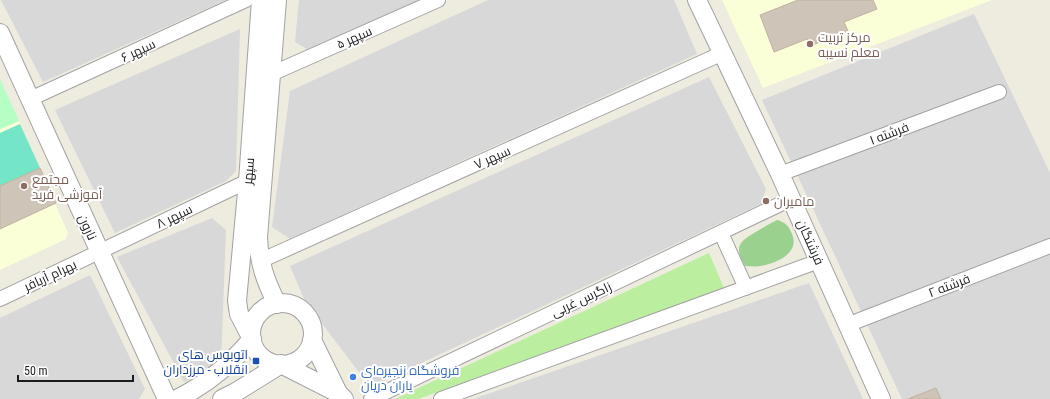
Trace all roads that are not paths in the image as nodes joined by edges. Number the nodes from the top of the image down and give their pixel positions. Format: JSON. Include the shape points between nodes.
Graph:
{"nodes":[{"id":1,"x":246,"y":0,"type":"edge"},
{"id":2,"x":261,"y":0,"type":"edge"},
{"id":3,"x":277,"y":0,"type":"edge"},
{"id":4,"x":438,"y":0,"type":"edge"},
{"id":5,"x":698,"y":0,"type":"edge"},
{"id":6,"x":0,"y":33,"type":"edge"},
{"id":7,"x":722,"y":53,"type":"junction"},
{"id":8,"x":263,"y":78,"type":"junction"},
{"id":9,"x":999,"y":92,"type":"dead end"},
{"id":10,"x":30,"y":99,"type":"junction"},
{"id":11,"x":780,"y":174,"type":"junction"},
{"id":12,"x":255,"y":178,"type":"junction"},
{"id":13,"x":791,"y":199,"type":"junction"},
{"id":14,"x":721,"y":233,"type":"junction"},
{"id":15,"x":1050,"y":246,"type":"edge"},
{"id":16,"x":100,"y":251,"type":"junction"},
{"id":17,"x":260,"y":261,"type":"junction"},
{"id":18,"x":819,"y":261,"type":"junction"},
{"id":19,"x":239,"y":267,"type":"junction"},
{"id":20,"x":746,"y":288,"type":"junction"},
{"id":21,"x":0,"y":299,"type":"edge"},
{"id":22,"x":277,"y":304,"type":"junction"},
{"id":23,"x":847,"y":325,"type":"junction"},
{"id":24,"x":252,"y":339,"type":"junction"},
{"id":25,"x":312,"y":340,"type":"junction"},
{"id":26,"x":281,"y":364,"type":"junction"},
{"id":27,"x":219,"y":372,"type":"junction"},
{"id":28,"x":229,"y":396,"type":"edge"},
{"id":29,"x":341,"y":396,"type":"edge"},
{"id":30,"x":167,"y":399,"type":"edge"},
{"id":31,"x":177,"y":399,"type":"edge"},
{"id":32,"x":371,"y":399,"type":"edge"},
{"id":33,"x":441,"y":399,"type":"edge"},
{"id":34,"x":881,"y":399,"type":"edge"}],
"edges":[{"from":1,"to":10,"type":"street","name":"سپهر ۶"},
{"from":2,"to":8,"type":"street","name":"سپهر"},
{"from":3,"to":8,"type":"street","name":"سپهر"},
{"from":4,"to":8,"type":"street","name":"سپهر ۵"},
{"from":5,"to":7,"type":"street","name":"فرشتگان"},
{"from":6,"to":10,"type":"street","name":"نارون"},
{"from":7,"to":11,"type":"street","name":"فرشتگان"},
{"from":7,"to":17,"type":"street","name":"سپهر ۷"},
{"from":8,"to":12,"type":"street","name":"سپهر"},
{"from":9,"to":11,"type":"street","name":"فرشته ۱"},
{"from":10,"to":16,"type":"street","name":"نارون"},
{"from":11,"to":13,"type":"street","name":"فرشتگان"},
{"from":12,"to":16,"type":"street","name":"سپهر ۸"},
{"from":12,"to":17,"type":"street","name":"سپهر"},
{"from":12,"to":19,"type":"street","name":"سپهر"},
{"from":13,"to":14,"type":"street","name":"زاگرس غربی"},
{"from":13,"to":18,"type":"street","name":"فرشتگان"},
{"from":14,"to":20,"type":"street"},
{"from":14,"to":32,"type":"street","name":"زاگرس غربی"},
{"from":15,"to":23,"type":"street","name":"فرشته ۲"},
{"from":16,"to":21,"type":"street","name":"بهرام آریافر"},
{"from":16,"to":30,"type":"street","name":"نارون"},
{"from":17,"to":19,"type":"street"},
{"from":17,"to":22,"type":"street","name":"سپهر","via":[[266,282]]},
{"from":18,"to":20,"type":"street"},
{"from":18,"to":23,"type":"street","name":"فرشتگان"},
{"from":19,"to":24,"type":"street","name":"سپهر","via":[[239,314]]},
{"from":20,"to":33,"type":"street"},
{"from":22,"to":24,"type":"street","via":[[264,309],[258,315],[251,331]]},
{"from":22,"to":25,"type":"street","via":[[294,305],[303,311],[310,319]]},
{"from":23,"to":34,"type":"street","name":"فرشتگان"},
{"from":24,"to":26,"type":"street","via":[[255,349],[262,357]]},
{"from":24,"to":27,"type":"street"},
{"from":25,"to":26,"type":"street","via":[[301,358],[288,364]]},
{"from":25,"to":29,"type":"street"},
{"from":26,"to":28,"type":"street"},
{"from":26,"to":29,"type":"street"},
{"from":27,"to":28,"type":"street","via":[[236,368],[242,370],[245,376],[244,382]]},
{"from":27,"to":31,"type":"street","via":[[201,386]]}]}
